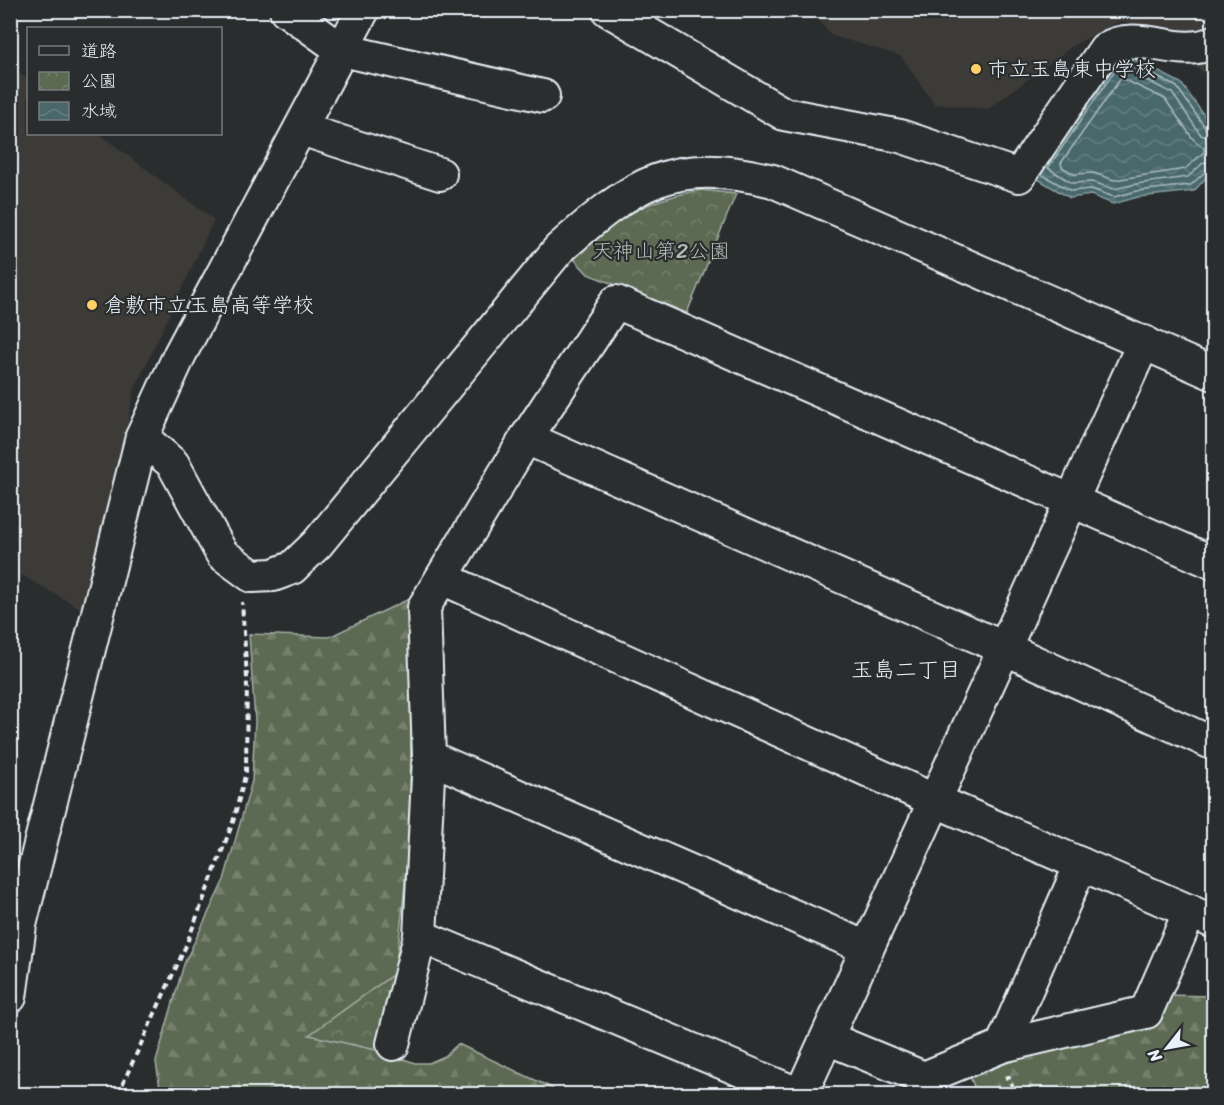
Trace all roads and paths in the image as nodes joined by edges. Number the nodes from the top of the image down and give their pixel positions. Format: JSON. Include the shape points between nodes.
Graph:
{"nodes":[{"id":1,"x":286,"y":10,"type":"edge"},
{"id":2,"x":363,"y":10,"type":"edge"},
{"id":3,"x":608,"y":10,"type":"edge"},
{"id":4,"x":1214,"y":42,"type":"edge"},
{"id":5,"x":342,"y":50,"type":"junction"},
{"id":6,"x":543,"y":96,"type":"dead end"},
{"id":7,"x":301,"y":129,"type":"junction"},
{"id":8,"x":440,"y":174,"type":"dead end"},
{"id":9,"x":1144,"y":342,"type":"junction"},
{"id":10,"x":1214,"y":374,"type":"edge"},
{"id":11,"x":142,"y":437,"type":"junction"},
{"id":12,"x":526,"y":438,"type":"junction"},
{"id":13,"x":1071,"y":500,"type":"junction"},
{"id":14,"x":1214,"y":563,"type":"edge"},
{"id":15,"x":237,"y":565,"type":"junction"},
{"id":16,"x":442,"y":578,"type":"junction"},
{"id":17,"x":1006,"y":649,"type":"junction"},
{"id":18,"x":1214,"y":744,"type":"edge"},
{"id":19,"x":429,"y":757,"type":"junction"},
{"id":20,"x":936,"y":801,"type":"junction"},
{"id":21,"x":1081,"y":864,"type":"junction"},
{"id":22,"x":1202,"y":917,"type":"edge"},
{"id":23,"x":420,"y":936,"type":"junction"},
{"id":24,"x":867,"y":948,"type":"junction"},
{"id":25,"x":10,"y":997,"type":"edge"},
{"id":26,"x":827,"y":1038,"type":"junction"},
{"id":27,"x":393,"y":1044,"type":"dead end"},
{"id":28,"x":1002,"y":1046,"type":"junction"},
{"id":29,"x":118,"y":1095,"type":"edge"},
{"id":30,"x":800,"y":1095,"type":"edge"}],
"edges":[{"from":1,"to":5,"type":"street"},
{"from":2,"to":5,"type":"street"},
{"from":3,"to":4,"type":"street","via":[[784,114],[900,136],[1019,176],[1105,49],[1128,41],[1183,49]]},
{"from":5,"to":6,"type":"street"},
{"from":5,"to":7,"type":"street"},
{"from":7,"to":8,"type":"street"},
{"from":7,"to":11,"type":"street","via":[[180,354]]},
{"from":9,"to":10,"type":"street"},
{"from":9,"to":13,"type":"street"},
{"from":9,"to":15,"type":"street","via":[[773,181],[741,173],[706,171],[676,175],[636,188],[559,249],[317,544],[292,568],[273,575],[252,576]]},
{"from":11,"to":15,"type":"street","via":[[173,464],[222,554]]},
{"from":11,"to":25,"type":"street","via":[[20,925]]},
{"from":12,"to":13,"type":"street","via":[[616,302]]},
{"from":12,"to":16,"type":"street"},
{"from":12,"to":17,"type":"street"},
{"from":13,"to":14,"type":"street"},
{"from":13,"to":17,"type":"street"},
{"from":15,"to":29,"type":"path","via":[[248,678],[246,772],[233,822],[185,948]]},
{"from":16,"to":19,"type":"street","via":[[424,607]]},
{"from":16,"to":20,"type":"street"},
{"from":17,"to":18,"type":"street"},
{"from":17,"to":20,"type":"street"},
{"from":19,"to":23,"type":"street"},
{"from":19,"to":24,"type":"street"},
{"from":20,"to":21,"type":"street"},
{"from":20,"to":24,"type":"street"},
{"from":21,"to":22,"type":"street"},
{"from":21,"to":28,"type":"street"},
{"from":22,"to":28,"type":"street","via":[[1146,1012]]},
{"from":23,"to":27,"type":"street"},
{"from":23,"to":30,"type":"street"},
{"from":24,"to":26,"type":"street"},
{"from":26,"to":28,"type":"street","via":[[924,1078]]},
{"from":26,"to":30,"type":"street"}]}
